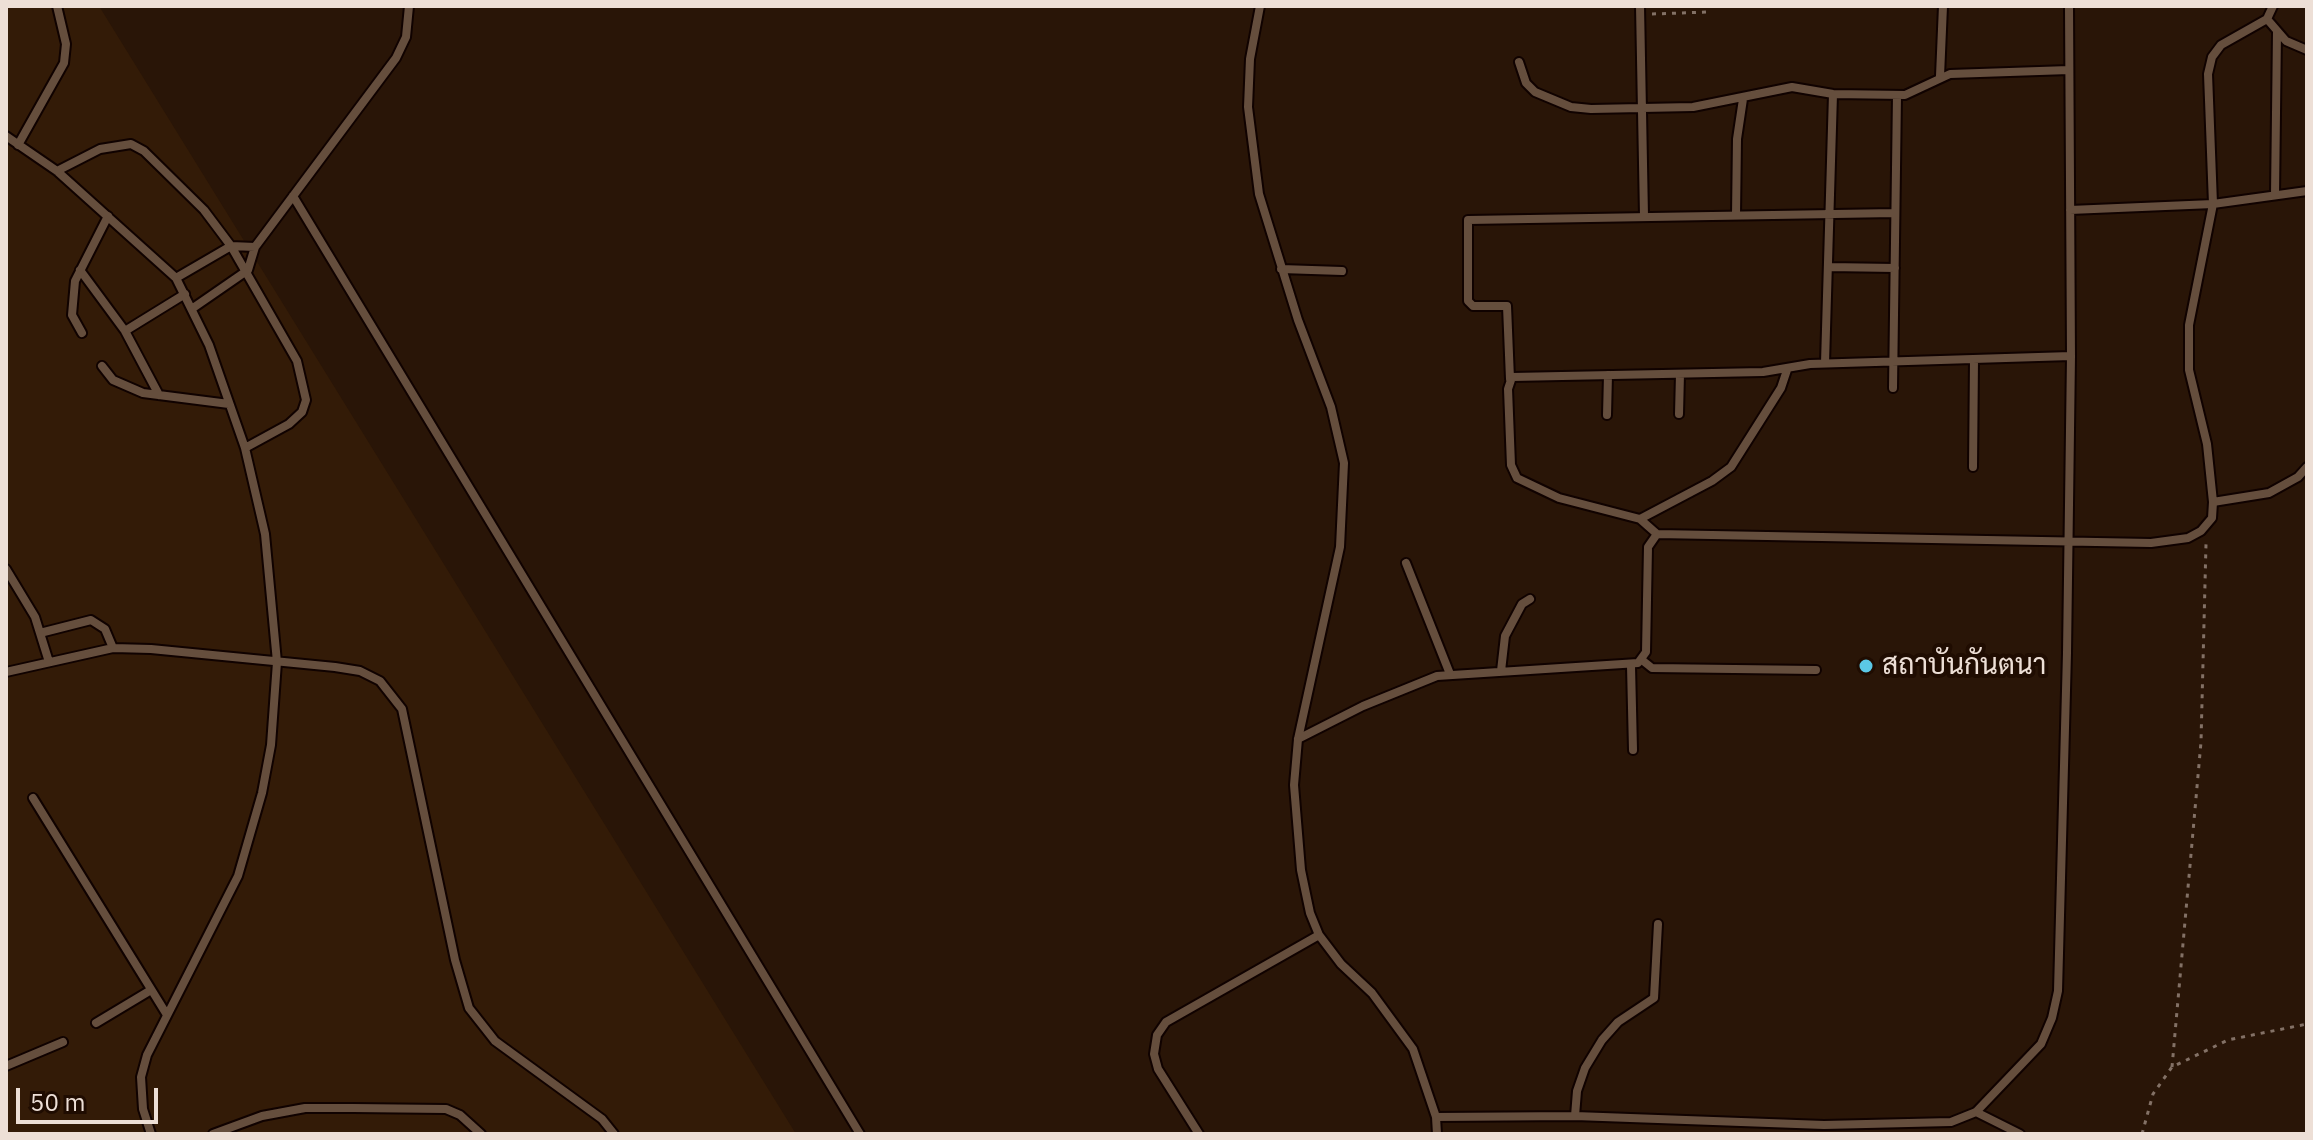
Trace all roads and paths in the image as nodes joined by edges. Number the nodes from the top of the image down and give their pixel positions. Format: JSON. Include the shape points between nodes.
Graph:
{"nodes":[{"id":1,"x":57,"y":6,"type":"edge"},
{"id":2,"x":409,"y":6,"type":"edge"},
{"id":3,"x":1260,"y":6,"type":"edge"},
{"id":4,"x":1943,"y":6,"type":"edge"},
{"id":5,"x":2069,"y":6,"type":"edge"},
{"id":6,"x":2273,"y":6,"type":"edge"},
{"id":7,"x":1640,"y":10,"type":"edge"},
{"id":8,"x":1709,"y":12,"type":"dead end"},
{"id":9,"x":2267,"y":19,"type":"junction"},
{"id":10,"x":2277,"y":32,"type":"junction"},
{"id":11,"x":2307,"y":50,"type":"edge"},
{"id":12,"x":1519,"y":62,"type":"dead end"},
{"id":13,"x":2069,"y":70,"type":"junction"},
{"id":14,"x":1940,"y":76,"type":"junction"},
{"id":15,"x":1833,"y":94,"type":"junction"},
{"id":16,"x":1897,"y":95,"type":"junction"},
{"id":17,"x":1743,"y":99,"type":"junction"},
{"id":18,"x":1642,"y":109,"type":"junction"},
{"id":19,"x":6,"y":136,"type":"edge"},
{"id":20,"x":18,"y":145,"type":"junction"},
{"id":21,"x":57,"y":171,"type":"junction"},
{"id":22,"x":2307,"y":191,"type":"edge"},
{"id":23,"x":2275,"y":195,"type":"junction"},
{"id":24,"x":293,"y":196,"type":"junction"},
{"id":25,"x":2213,"y":204,"type":"junction"},
{"id":26,"x":2070,"y":210,"type":"junction"},
{"id":27,"x":1895,"y":213,"type":"junction"},
{"id":28,"x":1830,"y":214,"type":"junction"},
{"id":29,"x":1736,"y":215,"type":"junction"},
{"id":30,"x":108,"y":216,"type":"junction"},
{"id":31,"x":1644,"y":216,"type":"junction"},
{"id":32,"x":231,"y":246,"type":"junction"},
{"id":33,"x":255,"y":247,"type":"junction"},
{"id":34,"x":1828,"y":267,"type":"junction"},
{"id":35,"x":1895,"y":268,"type":"junction"},
{"id":36,"x":1281,"y":269,"type":"junction"},
{"id":37,"x":80,"y":270,"type":"junction"},
{"id":38,"x":248,"y":270,"type":"junction"},
{"id":39,"x":1342,"y":271,"type":"dead end"},
{"id":40,"x":176,"y":278,"type":"junction"},
{"id":41,"x":185,"y":294,"type":"junction"},
{"id":42,"x":193,"y":308,"type":"junction"},
{"id":43,"x":125,"y":331,"type":"junction"},
{"id":44,"x":82,"y":333,"type":"dead end"},
{"id":45,"x":2071,"y":356,"type":"junction"},
{"id":46,"x":1974,"y":360,"type":"junction"},
{"id":47,"x":1894,"y":362,"type":"junction"},
{"id":48,"x":1825,"y":363,"type":"junction"},
{"id":49,"x":102,"y":366,"type":"dead end"},
{"id":50,"x":1787,"y":370,"type":"junction"},
{"id":51,"x":1680,"y":374,"type":"junction"},
{"id":52,"x":1608,"y":375,"type":"junction"},
{"id":53,"x":1510,"y":379,"type":"junction"},
{"id":54,"x":1893,"y":388,"type":"dead end"},
{"id":55,"x":159,"y":395,"type":"junction"},
{"id":56,"x":229,"y":404,"type":"junction"},
{"id":57,"x":1679,"y":414,"type":"dead end"},
{"id":58,"x":1607,"y":415,"type":"dead end"},
{"id":59,"x":245,"y":448,"type":"junction"},
{"id":60,"x":1973,"y":467,"type":"dead end"},
{"id":61,"x":2307,"y":467,"type":"edge"},
{"id":62,"x":2213,"y":502,"type":"junction"},
{"id":63,"x":1640,"y":519,"type":"junction"},
{"id":64,"x":2201,"y":531,"type":"junction"},
{"id":65,"x":1657,"y":534,"type":"junction"},
{"id":66,"x":2068,"y":541,"type":"junction"},
{"id":67,"x":1406,"y":563,"type":"dead end"},
{"id":68,"x":6,"y":569,"type":"edge"},
{"id":69,"x":1530,"y":599,"type":"dead end"},
{"id":70,"x":40,"y":633,"type":"junction"},
{"id":71,"x":113,"y":648,"type":"junction"},
{"id":72,"x":1642,"y":660,"type":"junction"},
{"id":73,"x":49,"y":662,"type":"junction"},
{"id":74,"x":277,"y":662,"type":"junction"},
{"id":75,"x":1631,"y":666,"type":"junction"},
{"id":76,"x":1816,"y":670,"type":"dead end"},
{"id":77,"x":1501,"y":671,"type":"junction"},
{"id":78,"x":6,"y":672,"type":"edge"},
{"id":79,"x":1450,"y":674,"type":"junction"},
{"id":80,"x":1298,"y":739,"type":"junction"},
{"id":81,"x":1633,"y":750,"type":"dead end"},
{"id":82,"x":33,"y":798,"type":"dead end"},
{"id":83,"x":1658,"y":924,"type":"dead end"},
{"id":84,"x":1319,"y":935,"type":"junction"},
{"id":85,"x":151,"y":990,"type":"junction"},
{"id":86,"x":167,"y":1015,"type":"junction"},
{"id":87,"x":96,"y":1023,"type":"dead end"},
{"id":88,"x":2307,"y":1024,"type":"edge"},
{"id":89,"x":63,"y":1042,"type":"dead end"},
{"id":90,"x":6,"y":1066,"type":"edge"},
{"id":91,"x":2172,"y":1067,"type":"junction"},
{"id":92,"x":1976,"y":1112,"type":"junction"},
{"id":93,"x":1575,"y":1116,"type":"junction"},
{"id":94,"x":1436,"y":1117,"type":"junction"},
{"id":95,"x":1951,"y":1122,"type":"junction"},
{"id":96,"x":151,"y":1134,"type":"edge"},
{"id":97,"x":213,"y":1134,"type":"edge"},
{"id":98,"x":481,"y":1134,"type":"edge"},
{"id":99,"x":614,"y":1134,"type":"edge"},
{"id":100,"x":860,"y":1134,"type":"edge"},
{"id":101,"x":1199,"y":1134,"type":"edge"},
{"id":102,"x":1437,"y":1134,"type":"edge"},
{"id":103,"x":1946,"y":1134,"type":"edge"},
{"id":104,"x":2020,"y":1134,"type":"edge"},
{"id":105,"x":2142,"y":1134,"type":"edge"}],
"edges":[{"from":1,"to":20,"type":"lane","via":[[66,44],[64,63]]},
{"from":2,"to":24,"type":"lane","via":[[406,37],[396,58]]},
{"from":3,"to":36,"type":"lane","via":[[1248,107],[1259,194]]},
{"from":4,"to":14,"type":"lane"},
{"from":5,"to":13,"type":"lane"},
{"from":6,"to":9,"type":"lane"},
{"from":7,"to":8,"type":"path"},
{"from":7,"to":18,"type":"lane"},
{"from":9,"to":10,"type":"lane"},
{"from":9,"to":25,"type":"lane","via":[[2234,35],[2212,57],[2208,97]]},
{"from":10,"to":11,"type":"lane"},
{"from":10,"to":23,"type":"lane"},
{"from":12,"to":18,"type":"lane","via":[[1526,83],[1553,102]]},
{"from":13,"to":14,"type":"lane"},
{"from":13,"to":26,"type":"lane"},
{"from":14,"to":16,"type":"lane"},
{"from":15,"to":16,"type":"lane"},
{"from":15,"to":17,"type":"lane","via":[[1792,87]]},
{"from":15,"to":28,"type":"lane"},
{"from":16,"to":27,"type":"lane"},
{"from":17,"to":18,"type":"lane"},
{"from":17,"to":29,"type":"lane"},
{"from":18,"to":31,"type":"lane"},
{"from":19,"to":20,"type":"lane"},
{"from":20,"to":21,"type":"lane"},
{"from":21,"to":30,"type":"lane"},
{"from":21,"to":32,"type":"lane","via":[[100,149],[131,144],[204,210]]},
{"from":22,"to":23,"type":"lane"},
{"from":23,"to":25,"type":"lane"},
{"from":24,"to":33,"type":"lane"},
{"from":24,"to":100,"type":"lane"},
{"from":25,"to":26,"type":"lane"},
{"from":25,"to":62,"type":"lane","via":[[2189,325],[2189,370],[2207,444]]},
{"from":26,"to":45,"type":"lane"},
{"from":27,"to":28,"type":"lane"},
{"from":27,"to":35,"type":"lane"},
{"from":28,"to":29,"type":"lane"},
{"from":28,"to":34,"type":"lane"},
{"from":29,"to":31,"type":"lane"},
{"from":30,"to":37,"type":"lane"},
{"from":30,"to":40,"type":"lane"},
{"from":31,"to":53,"type":"lane","via":[[1466,222],[1468,301],[1473,306],[1507,306]]},
{"from":32,"to":33,"type":"lane"},
{"from":32,"to":38,"type":"lane"},
{"from":32,"to":40,"type":"lane"},
{"from":33,"to":38,"type":"lane"},
{"from":34,"to":35,"type":"lane"},
{"from":34,"to":48,"type":"lane"},
{"from":35,"to":47,"type":"lane"},
{"from":36,"to":39,"type":"lane"},
{"from":36,"to":80,"type":"lane","via":[[1331,407],[1344,463],[1340,547]]},
{"from":37,"to":43,"type":"lane"},
{"from":37,"to":44,"type":"lane","via":[[71,298],[72,315]]},
{"from":38,"to":42,"type":"lane"},
{"from":38,"to":59,"type":"lane","via":[[297,361],[306,400],[289,424]]},
{"from":40,"to":41,"type":"lane"},
{"from":41,"to":42,"type":"lane"},
{"from":41,"to":43,"type":"lane"},
{"from":42,"to":56,"type":"lane"},
{"from":43,"to":55,"type":"lane"},
{"from":45,"to":46,"type":"lane"},
{"from":45,"to":66,"type":"lane"},
{"from":46,"to":47,"type":"lane"},
{"from":46,"to":60,"type":"lane"},
{"from":47,"to":48,"type":"lane"},
{"from":47,"to":54,"type":"lane"},
{"from":48,"to":50,"type":"lane"},
{"from":49,"to":55,"type":"lane","via":[[128,388]]},
{"from":50,"to":51,"type":"lane"},
{"from":50,"to":63,"type":"lane","via":[[1731,467]]},
{"from":51,"to":52,"type":"lane"},
{"from":51,"to":57,"type":"lane"},
{"from":52,"to":53,"type":"lane"},
{"from":52,"to":58,"type":"lane"},
{"from":53,"to":63,"type":"lane","via":[[1511,465],[1517,478],[1559,498]]},
{"from":55,"to":56,"type":"lane"},
{"from":56,"to":59,"type":"lane"},
{"from":59,"to":74,"type":"lane","via":[[265,534]]},
{"from":61,"to":62,"type":"lane","via":[[2269,493]]},
{"from":62,"to":64,"type":"lane","via":[[2212,518]]},
{"from":63,"to":65,"type":"lane"},
{"from":64,"to":66,"type":"lane","via":[[2151,543]]},
{"from":64,"to":91,"type":"path","via":[[2207,562],[2201,742]]},
{"from":65,"to":66,"type":"lane"},
{"from":65,"to":72,"type":"lane","via":[[1648,547]]},
{"from":66,"to":92,"type":"lane","via":[[2058,991],[2041,1044]]},
{"from":67,"to":79,"type":"lane"},
{"from":68,"to":70,"type":"lane"},
{"from":69,"to":77,"type":"lane","via":[[1505,636]]},
{"from":70,"to":71,"type":"lane","via":[[91,620],[105,629]]},
{"from":70,"to":73,"type":"lane"},
{"from":71,"to":73,"type":"lane"},
{"from":71,"to":74,"type":"lane"},
{"from":72,"to":75,"type":"lane"},
{"from":72,"to":76,"type":"lane","via":[[1652,668]]},
{"from":73,"to":78,"type":"lane"},
{"from":74,"to":86,"type":"lane","via":[[271,745],[250,840],[238,876]]},
{"from":74,"to":99,"type":"lane","via":[[360,671],[391,692],[402,709],[469,1008],[495,1041],[602,1119]]},
{"from":75,"to":77,"type":"lane"},
{"from":75,"to":81,"type":"lane"},
{"from":77,"to":79,"type":"lane"},
{"from":79,"to":80,"type":"lane","via":[[1363,706]]},
{"from":80,"to":84,"type":"lane","via":[[1295,823],[1310,913]]},
{"from":82,"to":85,"type":"lane"},
{"from":83,"to":93,"type":"lane","via":[[1654,998],[1602,1040],[1585,1068]]},
{"from":84,"to":94,"type":"lane","via":[[1413,1049]]},
{"from":84,"to":101,"type":"lane","via":[[1166,1022],[1157,1035],[1158,1069]]},
{"from":85,"to":86,"type":"lane"},
{"from":85,"to":87,"type":"lane"},
{"from":86,"to":96,"type":"lane","via":[[141,1077]]},
{"from":88,"to":91,"type":"path","via":[[2228,1040]]},
{"from":89,"to":90,"type":"lane"},
{"from":91,"to":105,"type":"path","via":[[2153,1094]]},
{"from":92,"to":95,"type":"lane"},
{"from":92,"to":104,"type":"lane"},
{"from":93,"to":94,"type":"lane"},
{"from":93,"to":95,"type":"lane","via":[[1796,1124]]},
{"from":94,"to":102,"type":"lane"},
{"from":95,"to":103,"type":"lane"},
{"from":97,"to":98,"type":"lane","via":[[305,1108],[353,1108],[446,1109]]}]}
